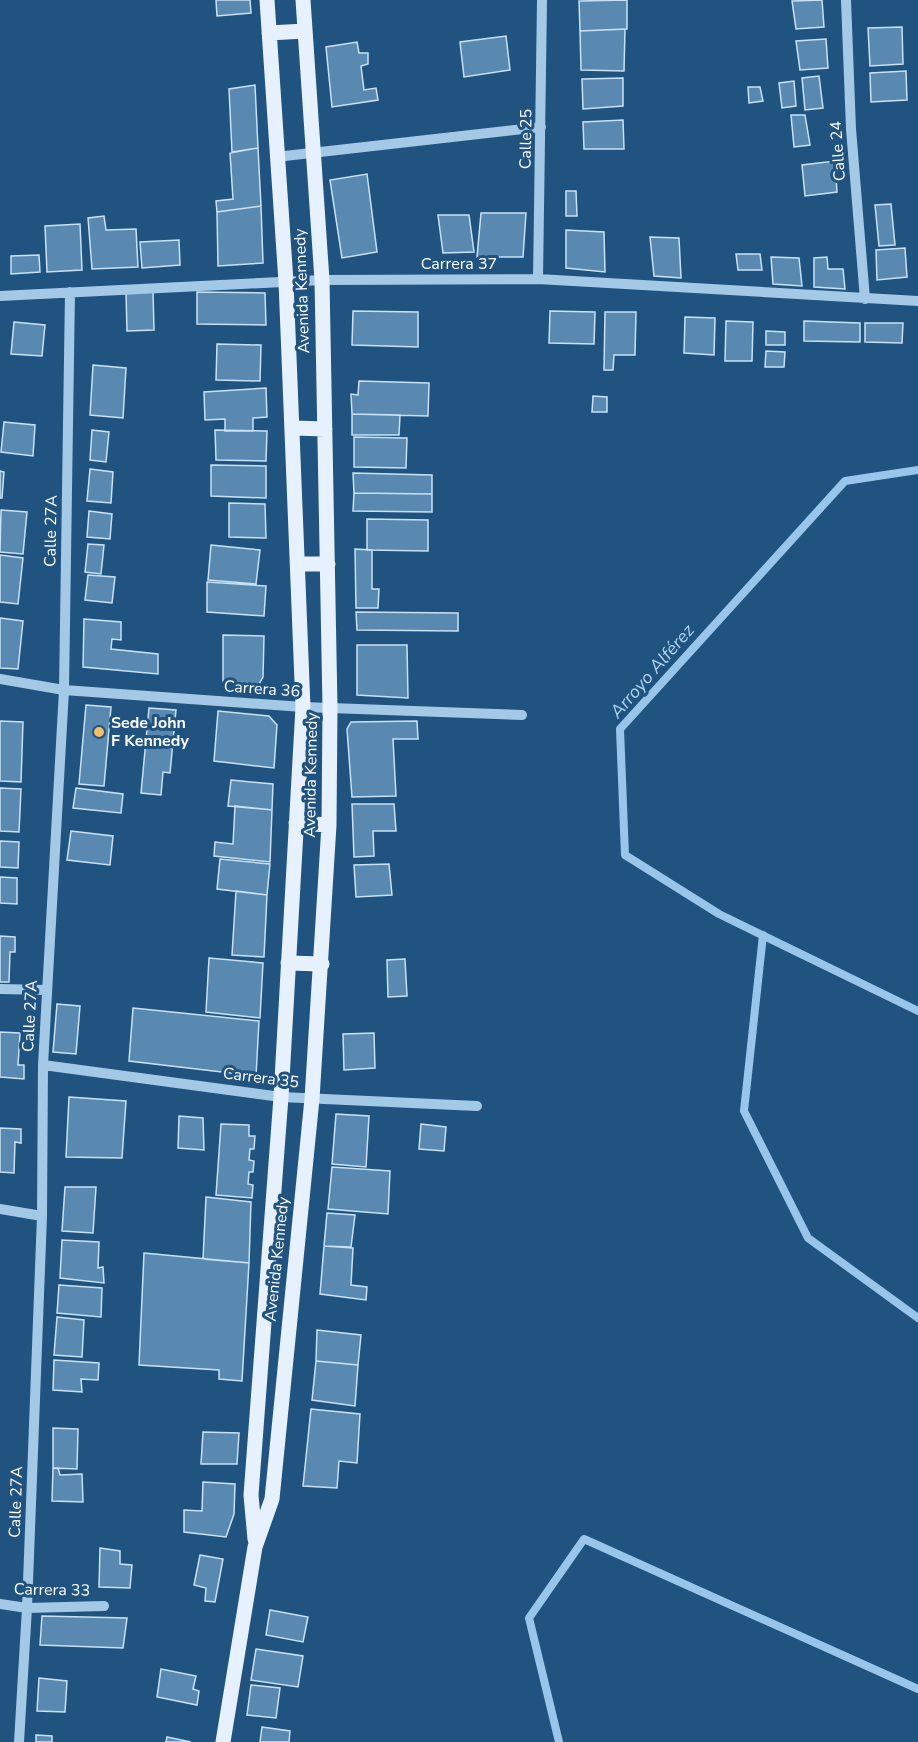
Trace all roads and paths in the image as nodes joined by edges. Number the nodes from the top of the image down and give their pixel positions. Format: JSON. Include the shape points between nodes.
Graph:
{"nodes":[{"id":1,"x":267,"y":0,"type":"edge"},
{"id":2,"x":303,"y":0,"type":"edge"},
{"id":3,"x":542,"y":0,"type":"edge"},
{"id":4,"x":846,"y":0,"type":"edge"},
{"id":5,"x":304,"y":31,"type":"junction"},
{"id":6,"x":269,"y":33,"type":"junction"},
{"id":7,"x":541,"y":127,"type":"junction"},
{"id":8,"x":313,"y":154,"type":"junction"},
{"id":9,"x":276,"y":157,"type":"junction"},
{"id":10,"x":538,"y":279,"type":"junction"},
{"id":11,"x":322,"y":280,"type":"junction"},
{"id":12,"x":286,"y":282,"type":"junction"},
{"id":13,"x":70,"y":292,"type":"junction"},
{"id":14,"x":0,"y":296,"type":"edge"},
{"id":15,"x":865,"y":299,"type":"junction"},
{"id":16,"x":918,"y":301,"type":"edge"},
{"id":17,"x":294,"y":428,"type":"junction"},
{"id":18,"x":325,"y":429,"type":"junction"},
{"id":19,"x":298,"y":564,"type":"junction"},
{"id":20,"x":328,"y":564,"type":"junction"},
{"id":21,"x":0,"y":679,"type":"edge"},
{"id":22,"x":64,"y":690,"type":"junction"},
{"id":23,"x":303,"y":707,"type":"junction"},
{"id":24,"x":330,"y":708,"type":"junction"},
{"id":25,"x":522,"y":714,"type":"dead end"},
{"id":26,"x":296,"y":823,"type":"junction"},
{"id":27,"x":330,"y":825,"type":"junction"},
{"id":28,"x":288,"y":963,"type":"junction"},
{"id":29,"x":322,"y":964,"type":"junction"},
{"id":30,"x":0,"y":989,"type":"edge"},
{"id":31,"x":47,"y":990,"type":"junction"},
{"id":32,"x":43,"y":1065,"type":"junction"},
{"id":33,"x":281,"y":1097,"type":"junction"},
{"id":34,"x":312,"y":1099,"type":"junction"},
{"id":35,"x":477,"y":1107,"type":"dead end"},
{"id":36,"x":0,"y":1209,"type":"edge"},
{"id":37,"x":42,"y":1216,"type":"junction"},
{"id":38,"x":268,"y":1269,"type":"junction"},
{"id":39,"x":294,"y":1270,"type":"junction"},
{"id":40,"x":255,"y":1547,"type":"junction"},
{"id":41,"x":0,"y":1604,"type":"edge"},
{"id":42,"x":104,"y":1606,"type":"dead end"},
{"id":43,"x":27,"y":1608,"type":"junction"},
{"id":44,"x":19,"y":1742,"type":"edge"},
{"id":45,"x":223,"y":1742,"type":"edge"}],
"edges":[{"from":1,"to":6,"type":"main road","name":"Avenida Kennedy"},
{"from":2,"to":5,"type":"main road","name":"Avenida Kennedy"},
{"from":3,"to":7,"type":"street","name":"Calle 25"},
{"from":4,"to":15,"type":"street","name":"Calle 24","via":[[851,129]]},
{"from":5,"to":6,"type":"main road"},
{"from":5,"to":8,"type":"main road","name":"Avenida Kennedy"},
{"from":6,"to":9,"type":"main road","name":"Avenida Kennedy"},
{"from":7,"to":8,"type":"street"},
{"from":7,"to":10,"type":"street","name":"Calle 25"},
{"from":8,"to":9,"type":"street"},
{"from":8,"to":11,"type":"main road","name":"Avenida Kennedy"},
{"from":9,"to":12,"type":"main road","name":"Avenida Kennedy"},
{"from":10,"to":11,"type":"street","name":"Carrera 37"},
{"from":10,"to":15,"type":"street","name":"Carrera 37"},
{"from":11,"to":12,"type":"street","name":"Carrera 37"},
{"from":11,"to":18,"type":"main road","name":"Avenida Kennedy"},
{"from":12,"to":13,"type":"street","name":"Carrera 37"},
{"from":12,"to":17,"type":"main road","name":"Avenida Kennedy"},
{"from":13,"to":14,"type":"street","name":"Carrera 37"},
{"from":13,"to":22,"type":"street","name":"Calle 27A"},
{"from":15,"to":16,"type":"street","name":"Carrera 37"},
{"from":17,"to":18,"type":"main road"},
{"from":17,"to":19,"type":"main road","name":"Avenida Kennedy"},
{"from":18,"to":20,"type":"main road","name":"Avenida Kennedy"},
{"from":19,"to":20,"type":"main road"},
{"from":19,"to":23,"type":"main road","name":"Avenida Kennedy"},
{"from":20,"to":24,"type":"main road","name":"Avenida Kennedy"},
{"from":21,"to":22,"type":"street","name":"Carrera 36"},
{"from":22,"to":23,"type":"street","name":"Carrera 36"},
{"from":22,"to":31,"type":"street","name":"Calle 27A"},
{"from":23,"to":24,"type":"street","name":"Carrera 36"},
{"from":23,"to":26,"type":"main road","name":"Avenida Kennedy"},
{"from":24,"to":25,"type":"street","name":"Carrera 36"},
{"from":24,"to":27,"type":"main road","name":"Avenida Kennedy"},
{"from":26,"to":27,"type":"main road"},
{"from":26,"to":28,"type":"main road","name":"Avenida Kennedy"},
{"from":27,"to":29,"type":"main road","name":"Avenida Kennedy"},
{"from":28,"to":29,"type":"main road"},
{"from":28,"to":33,"type":"main road","name":"Avenida Kennedy"},
{"from":29,"to":34,"type":"main road","name":"Avenida Kennedy"},
{"from":30,"to":31,"type":"street"},
{"from":31,"to":32,"type":"street","name":"Calle 27A"},
{"from":32,"to":33,"type":"street","name":"Carrera 35"},
{"from":32,"to":37,"type":"street","name":"Calle 27A"},
{"from":33,"to":34,"type":"street","name":"Carrera 35"},
{"from":33,"to":38,"type":"main road","name":"Avenida Kennedy"},
{"from":34,"to":35,"type":"street","name":"Carrera 35"},
{"from":34,"to":39,"type":"main road","name":"Avenida Kennedy"},
{"from":36,"to":37,"type":"street"},
{"from":37,"to":43,"type":"street","name":"Calle 27A"},
{"from":38,"to":39,"type":"main road"},
{"from":38,"to":40,"type":"main road","name":"Avenida Kennedy","via":[[251,1495]]},
{"from":39,"to":40,"type":"main road","name":"Avenida Kennedy","via":[[272,1499]]},
{"from":40,"to":45,"type":"main road","name":"Avenida Kennedy"},
{"from":41,"to":43,"type":"street","name":"Carrera 33"},
{"from":42,"to":43,"type":"street","name":"Carrera 33"},
{"from":43,"to":44,"type":"street","name":"Calle 27A"}]}
